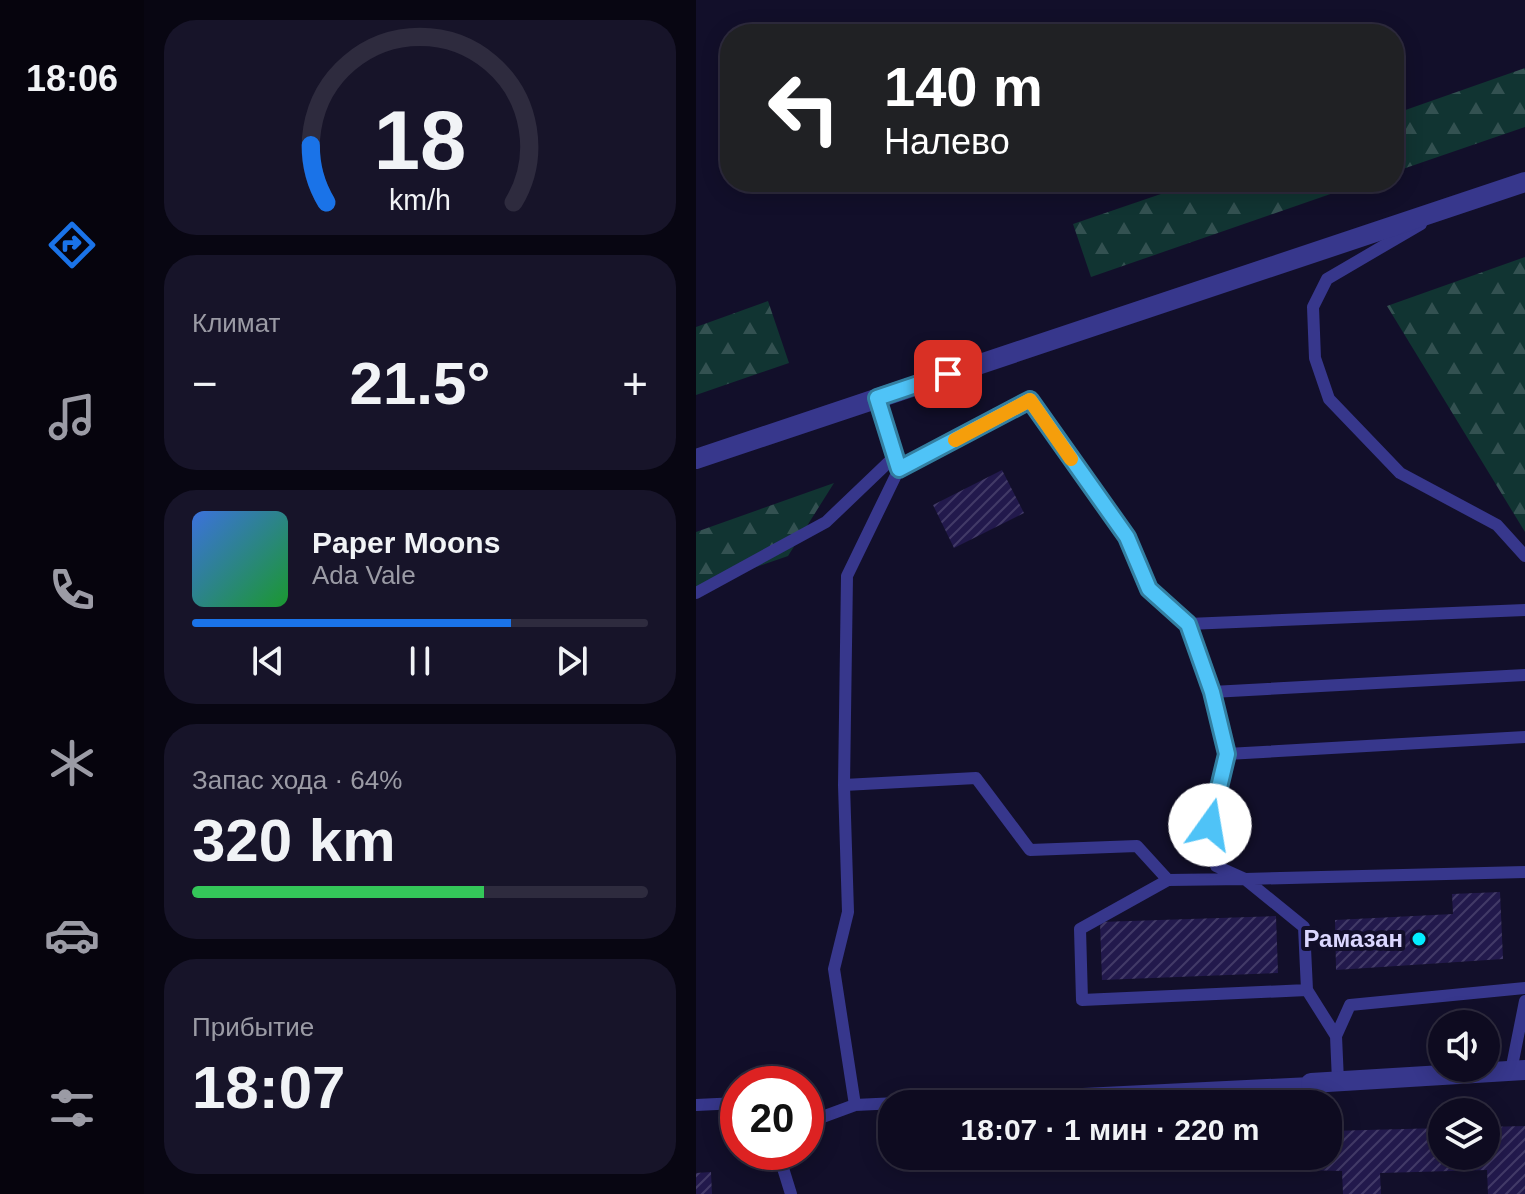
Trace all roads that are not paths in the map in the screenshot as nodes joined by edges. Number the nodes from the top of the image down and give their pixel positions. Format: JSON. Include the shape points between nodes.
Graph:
{"nodes":[{"id":1,"x":1525,"y":182,"type":"edge"},
{"id":2,"x":1450,"y":207,"type":"junction"},
{"id":3,"x":877,"y":398,"type":"junction"},
{"id":4,"x":696,"y":459,"type":"edge"},
{"id":5,"x":897,"y":463,"type":"junction"},
{"id":6,"x":1525,"y":556,"type":"edge"},
{"id":7,"x":696,"y":593,"type":"edge"},
{"id":8,"x":1525,"y":610,"type":"edge"},
{"id":9,"x":1188,"y":624,"type":"junction"},
{"id":10,"x":1525,"y":675,"type":"edge"},
{"id":11,"x":1212,"y":692,"type":"junction"},
{"id":12,"x":1525,"y":737,"type":"edge"},
{"id":13,"x":1227,"y":754,"type":"junction"},
{"id":14,"x":844,"y":785,"type":"junction"},
{"id":15,"x":1525,"y":872,"type":"edge"},
{"id":16,"x":1245,"y":879,"type":"junction"},
{"id":17,"x":1168,"y":880,"type":"junction"},
{"id":18,"x":1525,"y":988,"type":"edge"},
{"id":19,"x":1307,"y":990,"type":"junction"},
{"id":20,"x":1525,"y":1001,"type":"edge"},
{"id":21,"x":1336,"y":1036,"type":"junction"},
{"id":22,"x":1518,"y":1071,"type":"edge"},
{"id":23,"x":1338,"y":1081,"type":"junction"},
{"id":24,"x":1311,"y":1083,"type":"joint"},
{"id":25,"x":720,"y":1104,"type":"edge"},
{"id":26,"x":696,"y":1105,"type":"edge"},
{"id":27,"x":855,"y":1105,"type":"junction"},
{"id":28,"x":824,"y":1116,"type":"edge"},
{"id":29,"x":784,"y":1170,"type":"edge"},
{"id":30,"x":791,"y":1194,"type":"edge"}],
"edges":[{"from":1,"to":2,"type":"street"},
{"from":2,"to":3,"type":"street"},
{"from":2,"to":6,"type":"lane","via":[[1327,279],[1313,307],[1315,358],[1329,399],[1400,473],[1497,525]]},
{"from":3,"to":4,"type":"street"},
{"from":3,"to":5,"type":"lane"},
{"from":5,"to":7,"type":"lane","via":[[826,522]]},
{"from":5,"to":9,"type":"lane","via":[[1030,400],[1127,537],[1149,589]]},
{"from":5,"to":14,"type":"lane","via":[[847,576]]},
{"from":8,"to":9,"type":"lane"},
{"from":9,"to":11,"type":"lane"},
{"from":10,"to":11,"type":"lane"},
{"from":11,"to":13,"type":"lane"},
{"from":12,"to":13,"type":"lane"},
{"from":13,"to":16,"type":"lane","via":[[1210,825],[1216,866]]},
{"from":14,"to":17,"type":"lane","via":[[976,778],[1030,850],[1137,846]]},
{"from":14,"to":27,"type":"lane","via":[[848,912],[834,969]]},
{"from":15,"to":16,"type":"lane"},
{"from":16,"to":17,"type":"lane"},
{"from":16,"to":19,"type":"lane","via":[[1304,927]]},
{"from":17,"to":19,"type":"lane","via":[[1080,929],[1082,1000]]},
{"from":18,"to":21,"type":"lane","via":[[1350,1005]]},
{"from":19,"to":21,"type":"lane"},
{"from":20,"to":22,"type":"lane"},
{"from":21,"to":23,"type":"lane"},
{"from":22,"to":23,"type":"street"},
{"from":23,"to":24,"type":"street"},
{"from":24,"to":27,"type":"lane"},
{"from":25,"to":26,"type":"lane"},
{"from":27,"to":28,"type":"lane"},
{"from":29,"to":30,"type":"lane"}]}
